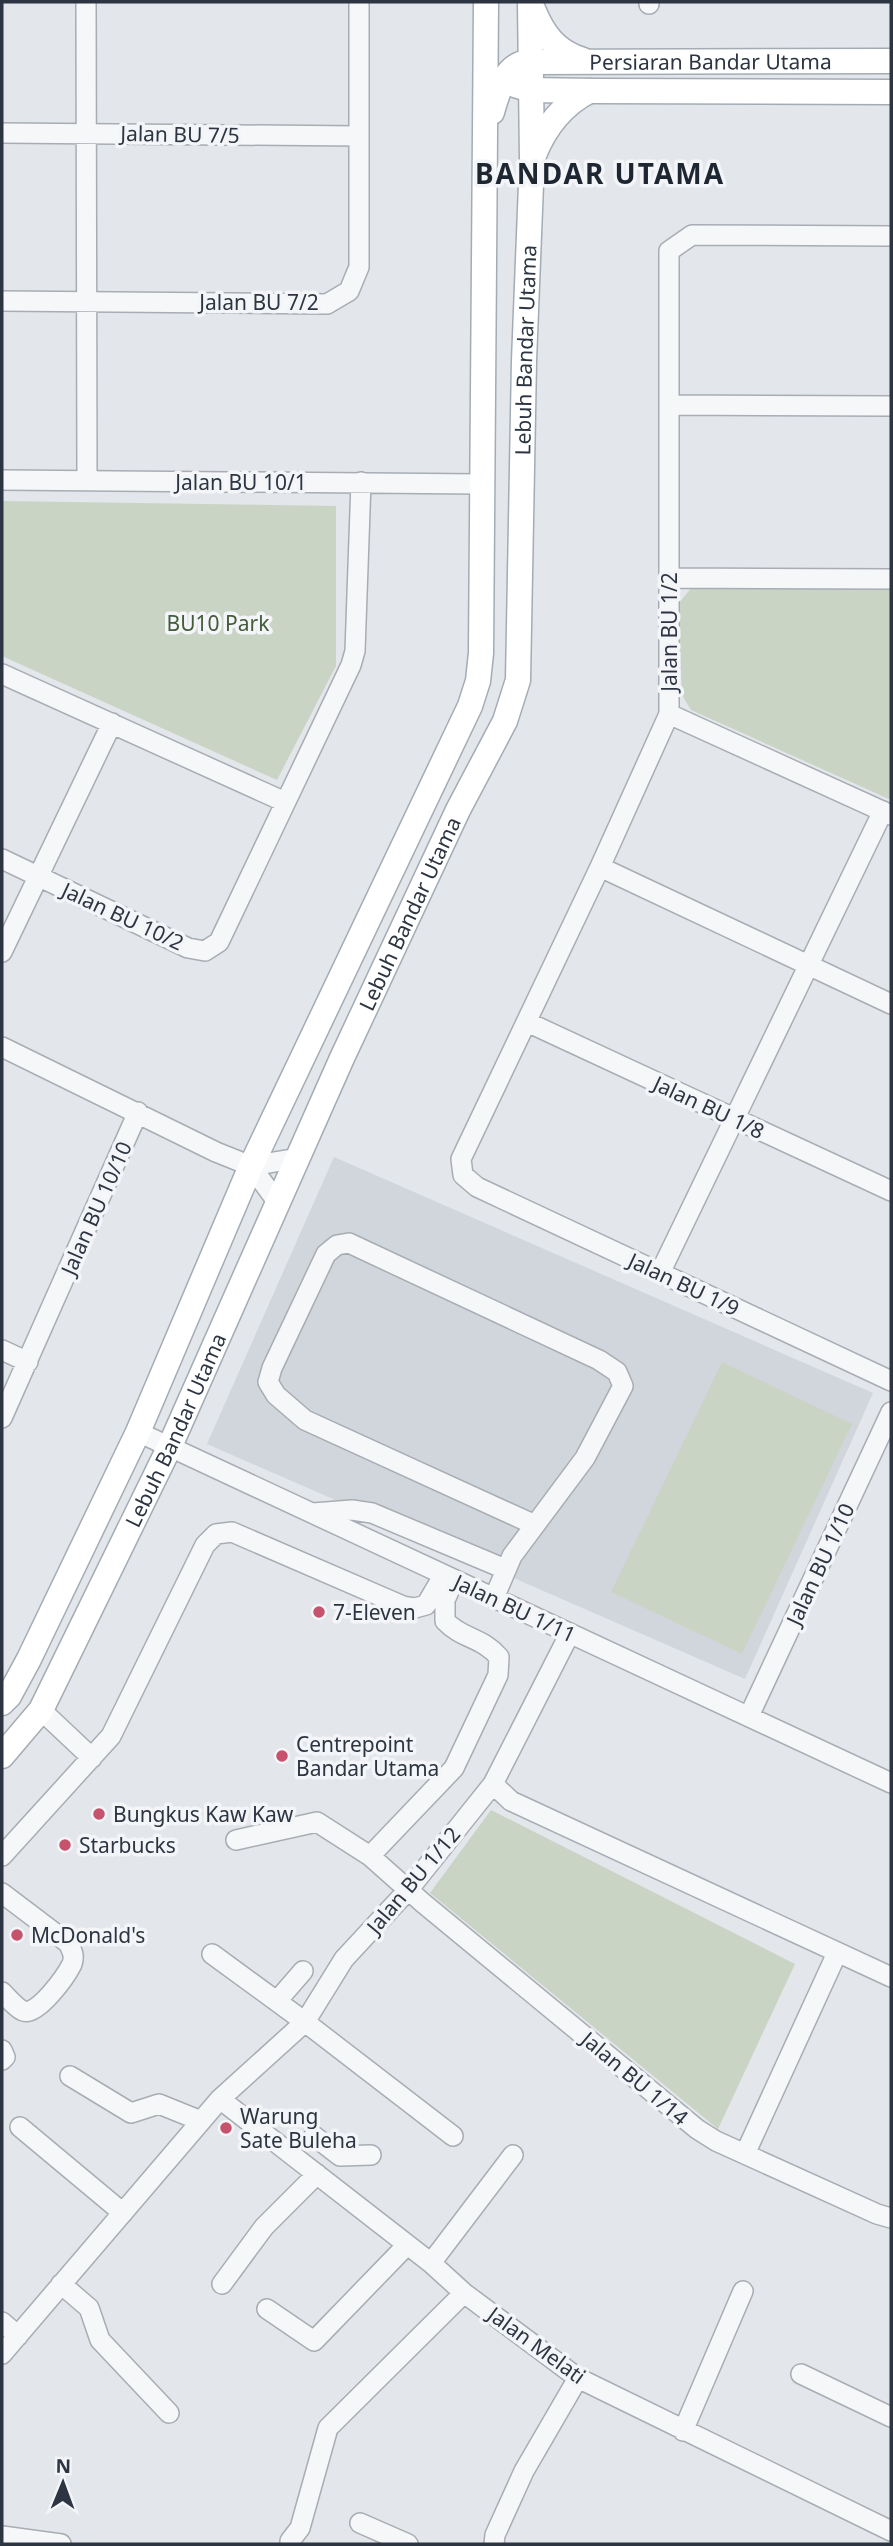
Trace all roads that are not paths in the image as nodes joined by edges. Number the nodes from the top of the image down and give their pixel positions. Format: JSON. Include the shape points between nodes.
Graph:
{"nodes":[{"id":1,"x":86,"y":2,"type":"edge"},
{"id":2,"x":359,"y":2,"type":"edge"},
{"id":3,"x":530,"y":2,"type":"edge"},
{"id":4,"x":486,"y":14,"type":"edge"},
{"id":5,"x":531,"y":61,"type":"junction"},
{"id":6,"x":891,"y":61,"type":"edge"},
{"id":7,"x":591,"y":63,"type":"junction"},
{"id":8,"x":506,"y":76,"type":"junction"},
{"id":9,"x":531,"y":90,"type":"junction"},
{"id":10,"x":589,"y":91,"type":"junction"},
{"id":11,"x":891,"y":92,"type":"edge"},
{"id":12,"x":2,"y":132,"type":"edge"},
{"id":13,"x":86,"y":133,"type":"junction"},
{"id":14,"x":359,"y":136,"type":"junction"},
{"id":15,"x":486,"y":143,"type":"junction"},
{"id":16,"x":532,"y":159,"type":"junction"},
{"id":17,"x":891,"y":236,"type":"edge"},
{"id":18,"x":2,"y":301,"type":"edge"},
{"id":19,"x":86,"y":301,"type":"junction"},
{"id":20,"x":669,"y":405,"type":"junction"},
{"id":21,"x":891,"y":406,"type":"edge"},
{"id":22,"x":2,"y":480,"type":"edge"},
{"id":23,"x":87,"y":480,"type":"junction"},
{"id":24,"x":361,"y":482,"type":"junction"},
{"id":25,"x":480,"y":484,"type":"junction"},
{"id":26,"x":669,"y":578,"type":"junction"},
{"id":27,"x":891,"y":579,"type":"edge"},
{"id":28,"x":2,"y":674,"type":"edge"},
{"id":29,"x":669,"y":714,"type":"junction"},
{"id":30,"x":112,"y":723,"type":"junction"},
{"id":31,"x":285,"y":802,"type":"junction"},
{"id":32,"x":887,"y":813,"type":"edge"},
{"id":33,"x":2,"y":859,"type":"edge"},
{"id":34,"x":600,"y":867,"type":"junction"},
{"id":35,"x":38,"y":877,"type":"junction"},
{"id":36,"x":2,"y":952,"type":"edge"},
{"id":37,"x":808,"y":965,"type":"junction"},
{"id":38,"x":891,"y":1004,"type":"edge"},
{"id":39,"x":527,"y":1022,"type":"junction"},
{"id":40,"x":2,"y":1048,"type":"edge"},
{"id":41,"x":138,"y":1112,"type":"junction"},
{"id":42,"x":734,"y":1118,"type":"junction"},
{"id":43,"x":298,"y":1158,"type":"junction"},
{"id":44,"x":251,"y":1166,"type":"junction"},
{"id":45,"x":477,"y":1186,"type":"joint"},
{"id":46,"x":891,"y":1191,"type":"edge"},
{"id":47,"x":278,"y":1203,"type":"junction"},
{"id":48,"x":660,"y":1273,"type":"junction"},
{"id":49,"x":2,"y":1350,"type":"edge"},
{"id":50,"x":28,"y":1362,"type":"junction"},
{"id":51,"x":891,"y":1381,"type":"edge"},
{"id":52,"x":891,"y":1412,"type":"edge"},
{"id":53,"x":2,"y":1418,"type":"edge"},
{"id":54,"x":138,"y":1432,"type":"junction"},
{"id":55,"x":170,"y":1446,"type":"junction"},
{"id":56,"x":312,"y":1513,"type":"junction"},
{"id":57,"x":535,"y":1525,"type":"junction"},
{"id":58,"x":505,"y":1569,"type":"junction"},
{"id":59,"x":449,"y":1577,"type":"junction"},
{"id":60,"x":495,"y":1598,"type":"junction"},
{"id":61,"x":570,"y":1633,"type":"junction"},
{"id":62,"x":2,"y":1703,"type":"edge"},
{"id":63,"x":41,"y":1710,"type":"junction"},
{"id":64,"x":748,"y":1716,"type":"junction"},
{"id":65,"x":2,"y":1756,"type":"edge"},
{"id":66,"x":92,"y":1758,"type":"junction"},
{"id":67,"x":891,"y":1783,"type":"edge"},
{"id":68,"x":493,"y":1784,"type":"junction"},
{"id":69,"x":236,"y":1840,"type":"dead end"},
{"id":70,"x":2,"y":1856,"type":"edge"},
{"id":71,"x":370,"y":1856,"type":"junction"},
{"id":72,"x":409,"y":1889,"type":"junction"},
{"id":73,"x":2,"y":1893,"type":"edge"},
{"id":74,"x":837,"y":1953,"type":"junction"},
{"id":75,"x":212,"y":1954,"type":"dead end"},
{"id":76,"x":303,"y":1971,"type":"dead end"},
{"id":77,"x":891,"y":1977,"type":"edge"},
{"id":78,"x":2,"y":1992,"type":"edge"},
{"id":79,"x":277,"y":2001,"type":"junction"},
{"id":80,"x":305,"y":2022,"type":"junction"},
{"id":81,"x":2,"y":2050,"type":"edge"},
{"id":82,"x":2,"y":2060,"type":"edge"},
{"id":83,"x":70,"y":2077,"type":"dead end"},
{"id":84,"x":220,"y":2099,"type":"junction"},
{"id":85,"x":201,"y":2121,"type":"junction"},
{"id":86,"x":20,"y":2127,"type":"dead end"},
{"id":87,"x":314,"y":2136,"type":"dead end"},
{"id":88,"x":453,"y":2136,"type":"dead end"},
{"id":89,"x":745,"y":2154,"type":"junction"},
{"id":90,"x":371,"y":2155,"type":"dead end"},
{"id":91,"x":513,"y":2155,"type":"dead end"},
{"id":92,"x":340,"y":2156,"type":"junction"},
{"id":93,"x":320,"y":2177,"type":"junction"},
{"id":94,"x":123,"y":2213,"type":"junction"},
{"id":95,"x":891,"y":2218,"type":"edge"},
{"id":96,"x":407,"y":2245,"type":"junction"},
{"id":97,"x":431,"y":2263,"type":"junction"},
{"id":98,"x":61,"y":2284,"type":"junction"},
{"id":99,"x":222,"y":2284,"type":"dead end"},
{"id":100,"x":743,"y":2291,"type":"dead end"},
{"id":101,"x":464,"y":2293,"type":"junction"},
{"id":102,"x":267,"y":2309,"type":"dead end"},
{"id":103,"x":2,"y":2322,"type":"edge"},
{"id":104,"x":18,"y":2336,"type":"junction"},
{"id":105,"x":2,"y":2354,"type":"edge"},
{"id":106,"x":801,"y":2374,"type":"dead end"},
{"id":107,"x":578,"y":2378,"type":"junction"},
{"id":108,"x":169,"y":2413,"type":"dead end"},
{"id":109,"x":891,"y":2417,"type":"edge"},
{"id":110,"x":683,"y":2431,"type":"junction"},
{"id":111,"x":360,"y":2523,"type":"dead end"},
{"id":112,"x":891,"y":2531,"type":"edge"},
{"id":113,"x":2,"y":2536,"type":"edge"},
{"id":114,"x":290,"y":2541,"type":"dead end"},
{"id":115,"x":61,"y":2544,"type":"edge"},
{"id":116,"x":408,"y":2544,"type":"edge"},
{"id":117,"x":494,"y":2544,"type":"edge"}],
"edges":[{"from":1,"to":13,"type":"street"},
{"from":2,"to":14,"type":"street","name":"Jalan BU 7/2"},
{"from":3,"to":5,"type":"main road","name":"Lebuh Bandar Utama"},
{"from":3,"to":7,"type":"main road","via":[[552,43]]},
{"from":4,"to":8,"type":"main road","via":[[496,60]]},
{"from":4,"to":15,"type":"main road","name":"Lebuh Bandar Utama"},
{"from":5,"to":7,"type":"main road","name":"Persiaran Bandar Utama"},
{"from":5,"to":8,"type":"main road","via":[[517,64]]},
{"from":5,"to":9,"type":"main road","name":"Lebuh Bandar Utama"},
{"from":6,"to":7,"type":"main road","name":"Persiaran Bandar Utama"},
{"from":8,"to":9,"type":"main road"},
{"from":8,"to":15,"type":"main road","via":[[492,110]]},
{"from":9,"to":10,"type":"main road","name":"Persiaran Bandar Utama"},
{"from":9,"to":16,"type":"main road","name":"Lebuh Bandar Utama"},
{"from":10,"to":11,"type":"main road","name":"Persiaran Bandar Utama"},
{"from":10,"to":16,"type":"main road","via":[[566,105]]},
{"from":12,"to":13,"type":"street","name":"Jalan BU 7/5"},
{"from":13,"to":14,"type":"street","name":"Jalan BU 7/5"},
{"from":13,"to":19,"type":"street"},
{"from":14,"to":19,"type":"street","name":"Jalan BU 7/2","via":[[359,267],[349,291],[327,304]]},
{"from":15,"to":25,"type":"main road","name":"Lebuh Bandar Utama"},
{"from":16,"to":43,"type":"main road","name":"Lebuh Bandar Utama","via":[[518,680],[505,721],[458,810]]},
{"from":17,"to":20,"type":"street","name":"Jalan BU 1/2","via":[[692,235],[669,251]]},
{"from":18,"to":19,"type":"street","name":"Jalan BU 7/2"},
{"from":19,"to":23,"type":"street"},
{"from":20,"to":21,"type":"street"},
{"from":20,"to":26,"type":"street","name":"Jalan BU 1/2"},
{"from":22,"to":23,"type":"street","name":"Jalan BU 10/1"},
{"from":23,"to":24,"type":"street","name":"Jalan BU 10/1"},
{"from":24,"to":25,"type":"street","name":"Jalan BU 10/1"},
{"from":24,"to":31,"type":"street","via":[[355,651]]},
{"from":25,"to":44,"type":"main road","name":"Lebuh Bandar Utama","via":[[481,653],[474,693]]},
{"from":26,"to":27,"type":"street"},
{"from":26,"to":29,"type":"street","name":"Jalan BU 1/2"},
{"from":28,"to":30,"type":"street"},
{"from":29,"to":32,"type":"street"},
{"from":29,"to":34,"type":"street","name":"Jalan BU 1/2"},
{"from":30,"to":31,"type":"street"},
{"from":30,"to":35,"type":"street"},
{"from":31,"to":35,"type":"street","name":"Jalan BU 10/2","via":[[219,942],[205,951]]},
{"from":32,"to":37,"type":"street"},
{"from":33,"to":35,"type":"street","name":"Jalan BU 10/2"},
{"from":34,"to":37,"type":"street"},
{"from":34,"to":39,"type":"street","name":"Jalan BU 1/2"},
{"from":35,"to":36,"type":"street"},
{"from":37,"to":38,"type":"street"},
{"from":37,"to":42,"type":"street"},
{"from":39,"to":42,"type":"street","name":"Jalan BU 1/8"},
{"from":39,"to":45,"type":"street","name":"Jalan BU 1/2","via":[[461,1159],[463,1175]]},
{"from":40,"to":41,"type":"street"},
{"from":41,"to":44,"type":"street"},
{"from":41,"to":50,"type":"street","name":"Jalan BU 10/10"},
{"from":42,"to":46,"type":"street","name":"Jalan BU 1/8"},
{"from":42,"to":48,"type":"street"},
{"from":43,"to":44,"type":"street"},
{"from":43,"to":47,"type":"main road","name":"Lebuh Bandar Utama"},
{"from":44,"to":47,"type":"street"},
{"from":44,"to":54,"type":"main road","name":"Lebuh Bandar Utama"},
{"from":45,"to":48,"type":"street","name":"Jalan BU 1/9"},
{"from":47,"to":55,"type":"main road","name":"Lebuh Bandar Utama"},
{"from":48,"to":51,"type":"street","name":"Jalan BU 1/9"},
{"from":49,"to":50,"type":"street"},
{"from":50,"to":53,"type":"street","name":"Jalan BU 10/10"},
{"from":52,"to":64,"type":"street","name":"Jalan BU 1/10"},
{"from":54,"to":55,"type":"street","name":"Jalan BU 1/11"},
{"from":54,"to":62,"type":"main road","name":"Lebuh Bandar Utama","via":[[29,1658]]},
{"from":55,"to":56,"type":"street","name":"Jalan BU 1/11"},
{"from":55,"to":63,"type":"main road","name":"Lebuh Bandar Utama"},
{"from":56,"to":58,"type":"street","via":[[372,1513]]},
{"from":56,"to":59,"type":"street","name":"Jalan BU 1/11"},
{"from":57,"to":57,"type":"street","via":[[585,1458],[622,1386],[617,1372],[349,1243],[337,1245],[326,1254],[272,1368],[268,1382],[276,1395],[305,1420]]},
{"from":57,"to":58,"type":"street"},
{"from":58,"to":60,"type":"street"},
{"from":59,"to":60,"type":"street","name":"Jalan BU 1/11"},
{"from":59,"to":66,"type":"street","via":[[426,1605],[403,1606],[232,1532],[216,1534],[205,1545],[111,1736]]},
{"from":59,"to":71,"type":"street","via":[[445,1621],[454,1630],[489,1645],[499,1657],[498,1675],[454,1768]]},
{"from":60,"to":61,"type":"street","name":"Jalan BU 1/11"},
{"from":61,"to":64,"type":"street","name":"Jalan BU 1/11"},
{"from":61,"to":68,"type":"street","name":"Jalan BU 1/12"},
{"from":63,"to":65,"type":"main road","name":"Lebuh Bandar Utama"},
{"from":63,"to":66,"type":"street"},
{"from":64,"to":67,"type":"street","name":"Jalan BU 1/11"},
{"from":66,"to":70,"type":"street"},
{"from":68,"to":72,"type":"street","name":"Jalan BU 1/12"},
{"from":68,"to":74,"type":"street","via":[[511,1801]]},
{"from":69,"to":71,"type":"street","name":"Jalan BU 1/14","via":[[317,1822]]},
{"from":71,"to":72,"type":"street","name":"Jalan BU 1/14"},
{"from":72,"to":80,"type":"street","name":"Jalan BU 1/12","via":[[344,1959]]},
{"from":72,"to":89,"type":"street","name":"Jalan BU 1/14","via":[[697,2129]]},
{"from":73,"to":78,"type":"street","via":[[68,1943],[73,1952],[72,1962],[32,2012],[23,2011]]},
{"from":74,"to":77,"type":"street"},
{"from":74,"to":89,"type":"street"},
{"from":75,"to":79,"type":"street"},
{"from":76,"to":79,"type":"street"},
{"from":79,"to":80,"type":"street"},
{"from":80,"to":84,"type":"street","name":"Jalan BU 1/12"},
{"from":80,"to":88,"type":"street"},
{"from":81,"to":82,"type":"street"},
{"from":83,"to":85,"type":"street","via":[[131,2113],[159,2104]]},
{"from":84,"to":85,"type":"street","name":"Jalan BU 1/12"},
{"from":84,"to":93,"type":"street","name":"Jalan Melati"},
{"from":85,"to":94,"type":"street","name":"Jalan BU 1/12"},
{"from":86,"to":94,"type":"street"},
{"from":87,"to":92,"type":"street"},
{"from":89,"to":95,"type":"street","name":"Jalan BU 1/14"},
{"from":90,"to":92,"type":"street"},
{"from":91,"to":97,"type":"street"},
{"from":92,"to":93,"type":"street"},
{"from":93,"to":96,"type":"street","name":"Jalan Melati"},
{"from":93,"to":99,"type":"street","via":[[264,2227]]},
{"from":94,"to":98,"type":"street","name":"Jalan BU 1/12"},
{"from":96,"to":97,"type":"street","name":"Jalan Melati"},
{"from":96,"to":102,"type":"street","via":[[314,2341]]},
{"from":97,"to":101,"type":"street","name":"Jalan Melati"},
{"from":98,"to":104,"type":"street","name":"Jalan BU 1/12"},
{"from":98,"to":108,"type":"street","via":[[89,2308],[100,2340]]},
{"from":100,"to":110,"type":"street"},
{"from":101,"to":107,"type":"street","name":"Jalan Melati"},
{"from":101,"to":114,"type":"street","via":[[328,2428],[300,2528]]},
{"from":103,"to":104,"type":"street"},
{"from":104,"to":105,"type":"street","name":"Jalan BU 1/12"},
{"from":106,"to":109,"type":"street"},
{"from":107,"to":110,"type":"street","name":"Jalan Melati"},
{"from":107,"to":117,"type":"street","via":[[524,2471]]},
{"from":110,"to":112,"type":"street","name":"Jalan Melati"},
{"from":111,"to":116,"type":"street"},
{"from":113,"to":115,"type":"street"}]}
